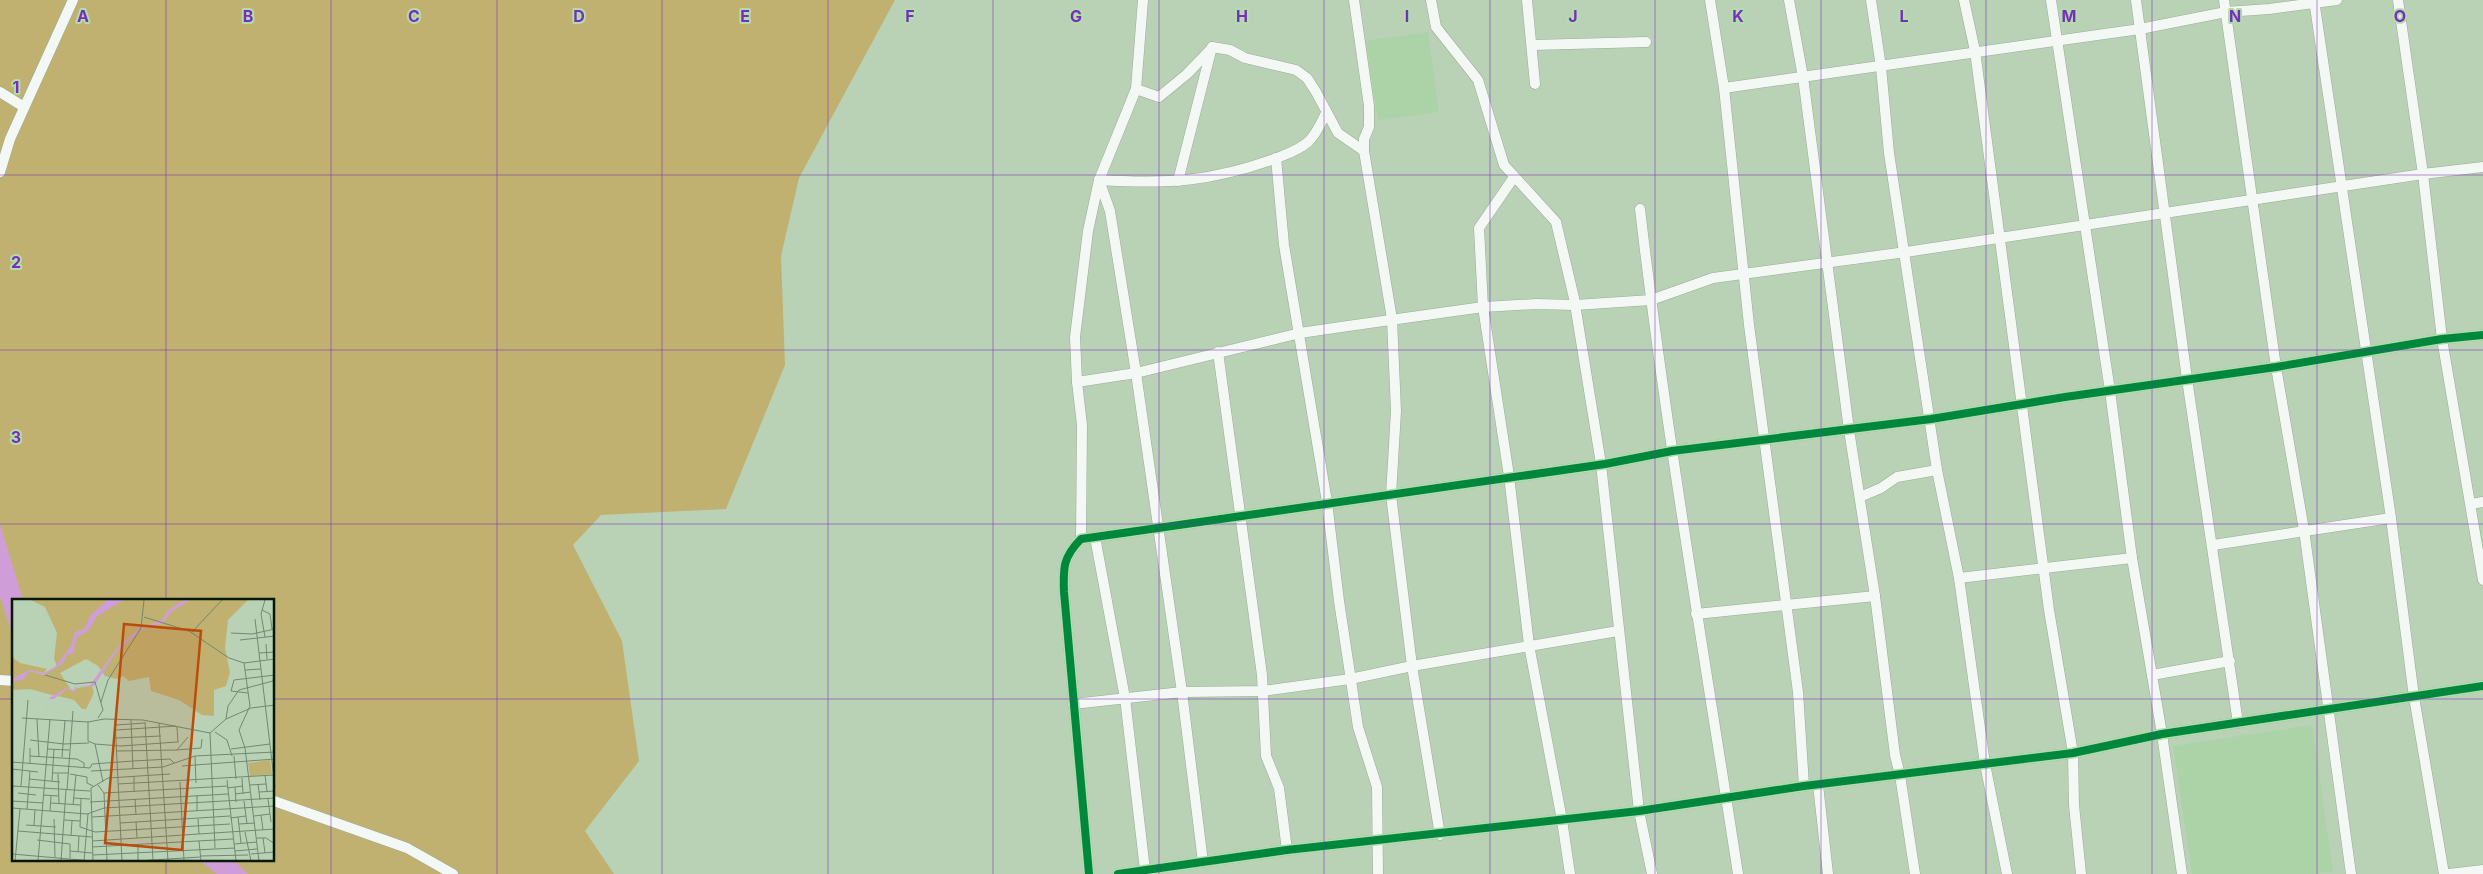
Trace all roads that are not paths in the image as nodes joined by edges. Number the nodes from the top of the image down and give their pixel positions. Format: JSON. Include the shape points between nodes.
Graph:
{"nodes":[{"id":1,"x":73,"y":0,"type":"edge"},
{"id":2,"x":1143,"y":0,"type":"edge"},
{"id":3,"x":1354,"y":0,"type":"edge"},
{"id":4,"x":1431,"y":0,"type":"edge"},
{"id":5,"x":1527,"y":0,"type":"edge"},
{"id":6,"x":1710,"y":0,"type":"edge"},
{"id":7,"x":1789,"y":0,"type":"edge"},
{"id":8,"x":1871,"y":0,"type":"edge"},
{"id":9,"x":1964,"y":0,"type":"edge"},
{"id":10,"x":2051,"y":0,"type":"edge"},
{"id":11,"x":2136,"y":0,"type":"edge"},
{"id":12,"x":2224,"y":0,"type":"edge"},
{"id":13,"x":2337,"y":0,"type":"edge"},
{"id":14,"x":2398,"y":0,"type":"edge"},
{"id":15,"x":2315,"y":2,"type":"edge"},
{"id":16,"x":2226,"y":12,"type":"junction"},
{"id":17,"x":2140,"y":29,"type":"junction"},
{"id":18,"x":1646,"y":42,"type":"dead end"},
{"id":19,"x":2057,"y":42,"type":"junction"},
{"id":20,"x":1532,"y":45,"type":"junction"},
{"id":21,"x":1212,"y":47,"type":"junction"},
{"id":22,"x":1975,"y":51,"type":"junction"},
{"id":23,"x":1881,"y":67,"type":"junction"},
{"id":24,"x":1803,"y":77,"type":"junction"},
{"id":25,"x":1535,"y":84,"type":"dead end"},
{"id":26,"x":1724,"y":88,"type":"junction"},
{"id":27,"x":1136,"y":89,"type":"junction"},
{"id":28,"x":0,"y":92,"type":"edge"},
{"id":29,"x":24,"y":108,"type":"junction"},
{"id":30,"x":1326,"y":113,"type":"junction"},
{"id":31,"x":1364,"y":151,"type":"junction"},
{"id":32,"x":1276,"y":158,"type":"junction"},
{"id":33,"x":2483,"y":167,"type":"edge"},
{"id":34,"x":0,"y":172,"type":"edge"},
{"id":35,"x":2423,"y":174,"type":"junction"},
{"id":36,"x":1514,"y":177,"type":"junction"},
{"id":37,"x":1099,"y":180,"type":"junction"},
{"id":38,"x":1178,"y":182,"type":"junction"},
{"id":39,"x":2342,"y":185,"type":"junction"},
{"id":40,"x":2253,"y":198,"type":"junction"},
{"id":41,"x":1640,"y":209,"type":"dead end"},
{"id":42,"x":2164,"y":213,"type":"junction"},
{"id":43,"x":2086,"y":224,"type":"junction"},
{"id":44,"x":1999,"y":237,"type":"junction"},
{"id":45,"x":1906,"y":252,"type":"junction"},
{"id":46,"x":1829,"y":261,"type":"junction"},
{"id":47,"x":1743,"y":274,"type":"junction"},
{"id":48,"x":1651,"y":300,"type":"junction"},
{"id":49,"x":1575,"y":305,"type":"junction"},
{"id":50,"x":1483,"y":307,"type":"junction"},
{"id":51,"x":1392,"y":319,"type":"junction"},
{"id":52,"x":1300,"y":334,"type":"junction"},
{"id":53,"x":2483,"y":335,"type":"edge"},
{"id":54,"x":2442,"y":339,"type":"junction"},
{"id":55,"x":1218,"y":352,"type":"junction"},
{"id":56,"x":2366,"y":352,"type":"junction"},
{"id":57,"x":2276,"y":367,"type":"junction"},
{"id":58,"x":1136,"y":373,"type":"junction"},
{"id":59,"x":2187,"y":379,"type":"junction"},
{"id":60,"x":1077,"y":382,"type":"junction"},
{"id":61,"x":2110,"y":391,"type":"junction"},
{"id":62,"x":2022,"y":404,"type":"junction"},
{"id":63,"x":1931,"y":420,"type":"junction"},
{"id":64,"x":1849,"y":430,"type":"junction"},
{"id":65,"x":1763,"y":439,"type":"junction"},
{"id":66,"x":1672,"y":451,"type":"junction"},
{"id":67,"x":1601,"y":464,"type":"junction"},
{"id":68,"x":1937,"y":470,"type":"junction"},
{"id":69,"x":1509,"y":476,"type":"junction"},
{"id":70,"x":1391,"y":495,"type":"junction"},
{"id":71,"x":1860,"y":497,"type":"junction"},
{"id":72,"x":1327,"y":502,"type":"junction"},
{"id":73,"x":2483,"y":502,"type":"edge"},
{"id":74,"x":2471,"y":504,"type":"junction"},
{"id":75,"x":1240,"y":515,"type":"junction"},
{"id":76,"x":2390,"y":518,"type":"junction"},
{"id":77,"x":1157,"y":528,"type":"junction"},
{"id":78,"x":2304,"y":530,"type":"junction"},
{"id":79,"x":1095,"y":537,"type":"junction"},
{"id":80,"x":1081,"y":539,"type":"junction"},
{"id":81,"x":2213,"y":545,"type":"junction"},
{"id":82,"x":2132,"y":558,"type":"junction"},
{"id":83,"x":2043,"y":567,"type":"junction"},
{"id":84,"x":1959,"y":578,"type":"junction"},
{"id":85,"x":2483,"y":580,"type":"edge"},
{"id":86,"x":1875,"y":596,"type":"junction"},
{"id":87,"x":1786,"y":605,"type":"junction"},
{"id":88,"x":1696,"y":614,"type":"junction"},
{"id":89,"x":1618,"y":631,"type":"junction"},
{"id":90,"x":1529,"y":645,"type":"junction"},
{"id":91,"x":2230,"y":661,"type":"junction"},
{"id":92,"x":1412,"y":666,"type":"junction"},
{"id":93,"x":2152,"y":675,"type":"junction"},
{"id":94,"x":1350,"y":679,"type":"junction"},
{"id":95,"x":2483,"y":686,"type":"edge"},
{"id":96,"x":1263,"y":691,"type":"junction"},
{"id":97,"x":1182,"y":692,"type":"junction"},
{"id":98,"x":2414,"y":697,"type":"junction"},
{"id":99,"x":1125,"y":698,"type":"junction"},
{"id":100,"x":1073,"y":704,"type":"junction"},
{"id":101,"x":2328,"y":709,"type":"junction"},
{"id":102,"x":2238,"y":723,"type":"junction"},
{"id":103,"x":2162,"y":734,"type":"junction"},
{"id":104,"x":2073,"y":753,"type":"junction"},
{"id":105,"x":1985,"y":764,"type":"junction"},
{"id":106,"x":1900,"y":775,"type":"junction"},
{"id":107,"x":1818,"y":785,"type":"junction"},
{"id":108,"x":1804,"y":786,"type":"junction"},
{"id":109,"x":1727,"y":798,"type":"junction"},
{"id":110,"x":275,"y":801,"type":"edge"},
{"id":111,"x":1639,"y":811,"type":"junction"},
{"id":112,"x":1562,"y":820,"type":"junction"},
{"id":113,"x":1440,"y":834,"type":"junction"},
{"id":114,"x":1378,"y":840,"type":"junction"},
{"id":115,"x":1287,"y":850,"type":"junction"},
{"id":116,"x":1203,"y":862,"type":"junction"},
{"id":117,"x":1146,"y":870,"type":"junction"},
{"id":118,"x":2483,"y":870,"type":"edge"},
{"id":119,"x":452,"y":874,"type":"edge"},
{"id":120,"x":1089,"y":874,"type":"edge"},
{"id":121,"x":1118,"y":874,"type":"edge"},
{"id":122,"x":1378,"y":874,"type":"edge"},
{"id":123,"x":1570,"y":874,"type":"edge"},
{"id":124,"x":1652,"y":874,"type":"edge"},
{"id":125,"x":1738,"y":874,"type":"edge"},
{"id":126,"x":1828,"y":874,"type":"edge"},
{"id":127,"x":1915,"y":874,"type":"edge"},
{"id":128,"x":2007,"y":874,"type":"edge"},
{"id":129,"x":2081,"y":874,"type":"edge"},
{"id":130,"x":2182,"y":874,"type":"edge"},
{"id":131,"x":2351,"y":874,"type":"edge"},
{"id":132,"x":2444,"y":874,"type":"edge"},
{"id":133,"x":2449,"y":874,"type":"edge"}],
"edges":[{"from":1,"to":29,"type":"street"},
{"from":2,"to":27,"type":"street"},
{"from":3,"to":31,"type":"street","via":[[1369,106]]},
{"from":4,"to":36,"type":"street","via":[[1436,27],[1478,80],[1504,165]]},
{"from":5,"to":20,"type":"street"},
{"from":6,"to":26,"type":"street"},
{"from":7,"to":24,"type":"street"},
{"from":8,"to":23,"type":"street"},
{"from":9,"to":22,"type":"street"},
{"from":10,"to":19,"type":"street"},
{"from":11,"to":17,"type":"street"},
{"from":12,"to":16,"type":"street"},
{"from":13,"to":15,"type":"street"},
{"from":14,"to":35,"type":"street"},
{"from":15,"to":16,"type":"street"},
{"from":15,"to":39,"type":"street"},
{"from":16,"to":17,"type":"street"},
{"from":16,"to":40,"type":"street"},
{"from":17,"to":19,"type":"street"},
{"from":17,"to":42,"type":"street"},
{"from":18,"to":20,"type":"street"},
{"from":19,"to":22,"type":"street"},
{"from":19,"to":43,"type":"street"},
{"from":20,"to":25,"type":"street"},
{"from":21,"to":27,"type":"street","via":[[1159,97]]},
{"from":21,"to":30,"type":"street","via":[[1296,70],[1307,78]]},
{"from":21,"to":38,"type":"street"},
{"from":22,"to":23,"type":"street"},
{"from":22,"to":44,"type":"street"},
{"from":23,"to":24,"type":"street"},
{"from":23,"to":45,"type":"street","via":[[1889,153]]},
{"from":24,"to":26,"type":"street"},
{"from":24,"to":46,"type":"street"},
{"from":26,"to":47,"type":"street"},
{"from":27,"to":37,"type":"street"},
{"from":28,"to":29,"type":"street"},
{"from":29,"to":34,"type":"street"},
{"from":30,"to":31,"type":"street","via":[[1338,133]]},
{"from":30,"to":32,"type":"street","via":[[1308,142]]},
{"from":31,"to":51,"type":"street"},
{"from":32,"to":38,"type":"street","via":[[1260,166],[1208,179]]},
{"from":32,"to":52,"type":"street","via":[[1284,245]]},
{"from":33,"to":35,"type":"street"},
{"from":35,"to":39,"type":"street"},
{"from":35,"to":54,"type":"street"},
{"from":36,"to":49,"type":"street","via":[[1556,222]]},
{"from":36,"to":50,"type":"street","via":[[1479,228]]},
{"from":37,"to":38,"type":"street","via":[[1156,184]]},
{"from":37,"to":58,"type":"street","via":[[1110,211]]},
{"from":37,"to":60,"type":"street","via":[[1088,231],[1075,337]]},
{"from":39,"to":40,"type":"street"},
{"from":39,"to":56,"type":"street"},
{"from":40,"to":42,"type":"street"},
{"from":40,"to":57,"type":"street"},
{"from":41,"to":48,"type":"street"},
{"from":42,"to":43,"type":"street"},
{"from":42,"to":59,"type":"street"},
{"from":43,"to":44,"type":"street"},
{"from":43,"to":61,"type":"street"},
{"from":44,"to":45,"type":"street"},
{"from":44,"to":62,"type":"street"},
{"from":45,"to":46,"type":"street"},
{"from":45,"to":63,"type":"street"},
{"from":46,"to":47,"type":"street"},
{"from":46,"to":64,"type":"street"},
{"from":47,"to":48,"type":"street","via":[[1712,278]]},
{"from":47,"to":65,"type":"street"},
{"from":48,"to":49,"type":"street"},
{"from":48,"to":66,"type":"street"},
{"from":49,"to":50,"type":"street"},
{"from":49,"to":67,"type":"street"},
{"from":50,"to":51,"type":"street"},
{"from":50,"to":69,"type":"street"},
{"from":51,"to":52,"type":"street"},
{"from":51,"to":70,"type":"street","via":[[1396,412]]},
{"from":52,"to":55,"type":"street"},
{"from":52,"to":72,"type":"street"},
{"from":53,"to":54,"type":"street"},
{"from":54,"to":56,"type":"street"},
{"from":54,"to":74,"type":"street"},
{"from":55,"to":58,"type":"street"},
{"from":55,"to":75,"type":"street"},
{"from":56,"to":57,"type":"street"},
{"from":56,"to":76,"type":"street"},
{"from":57,"to":59,"type":"street"},
{"from":57,"to":78,"type":"street"},
{"from":58,"to":60,"type":"street"},
{"from":58,"to":77,"type":"street"},
{"from":59,"to":61,"type":"street"},
{"from":59,"to":81,"type":"street"},
{"from":60,"to":80,"type":"street","via":[[1082,424]]},
{"from":61,"to":62,"type":"street"},
{"from":61,"to":82,"type":"street"},
{"from":62,"to":63,"type":"street"},
{"from":62,"to":83,"type":"street"},
{"from":63,"to":64,"type":"street"},
{"from":63,"to":68,"type":"street"},
{"from":64,"to":65,"type":"street"},
{"from":64,"to":71,"type":"street"},
{"from":65,"to":66,"type":"street"},
{"from":65,"to":87,"type":"street"},
{"from":66,"to":67,"type":"street"},
{"from":66,"to":88,"type":"street"},
{"from":67,"to":69,"type":"street"},
{"from":67,"to":89,"type":"street"},
{"from":68,"to":71,"type":"street","via":[[1897,477]]},
{"from":68,"to":84,"type":"street"},
{"from":69,"to":70,"type":"street"},
{"from":69,"to":90,"type":"street"},
{"from":70,"to":72,"type":"street"},
{"from":70,"to":92,"type":"street"},
{"from":71,"to":86,"type":"street"},
{"from":72,"to":75,"type":"street"},
{"from":72,"to":94,"type":"street"},
{"from":73,"to":74,"type":"street"},
{"from":74,"to":85,"type":"street"},
{"from":75,"to":77,"type":"street"},
{"from":75,"to":96,"type":"street"},
{"from":76,"to":78,"type":"street"},
{"from":76,"to":98,"type":"street"},
{"from":77,"to":79,"type":"street"},
{"from":77,"to":97,"type":"street"},
{"from":78,"to":81,"type":"street"},
{"from":78,"to":101,"type":"street"},
{"from":79,"to":80,"type":"street"},
{"from":79,"to":99,"type":"street"},
{"from":80,"to":100,"type":"street","via":[[1066,556],[1063,572]]},
{"from":81,"to":91,"type":"street"},
{"from":82,"to":83,"type":"street"},
{"from":82,"to":93,"type":"street"},
{"from":83,"to":84,"type":"street"},
{"from":83,"to":104,"type":"street"},
{"from":84,"to":105,"type":"street"},
{"from":86,"to":87,"type":"street"},
{"from":86,"to":106,"type":"street"},
{"from":87,"to":88,"type":"street"},
{"from":87,"to":108,"type":"street","via":[[1798,692]]},
{"from":88,"to":109,"type":"street"},
{"from":89,"to":90,"type":"street"},
{"from":89,"to":111,"type":"street"},
{"from":90,"to":92,"type":"street"},
{"from":90,"to":112,"type":"street"},
{"from":91,"to":93,"type":"street"},
{"from":91,"to":102,"type":"street"},
{"from":92,"to":94,"type":"street"},
{"from":92,"to":113,"type":"street"},
{"from":93,"to":103,"type":"street"},
{"from":94,"to":96,"type":"street"},
{"from":94,"to":114,"type":"street","via":[[1358,727],[1377,787]]},
{"from":95,"to":98,"type":"street"},
{"from":96,"to":97,"type":"street"},
{"from":96,"to":115,"type":"street","via":[[1266,756],[1279,788]]},
{"from":97,"to":99,"type":"street"},
{"from":97,"to":116,"type":"street"},
{"from":98,"to":101,"type":"street"},
{"from":98,"to":132,"type":"street"},
{"from":99,"to":100,"type":"street"},
{"from":99,"to":117,"type":"street"},
{"from":100,"to":120,"type":"street"},
{"from":101,"to":102,"type":"street"},
{"from":101,"to":131,"type":"street"},
{"from":102,"to":103,"type":"street"},
{"from":103,"to":104,"type":"street"},
{"from":103,"to":130,"type":"street"},
{"from":104,"to":105,"type":"street"},
{"from":104,"to":129,"type":"street"},
{"from":105,"to":106,"type":"street"},
{"from":105,"to":128,"type":"street"},
{"from":106,"to":107,"type":"street"},
{"from":106,"to":127,"type":"street"},
{"from":107,"to":108,"type":"street"},
{"from":107,"to":126,"type":"street"},
{"from":108,"to":109,"type":"street"},
{"from":109,"to":111,"type":"street"},
{"from":109,"to":125,"type":"street"},
{"from":110,"to":119,"type":"street","via":[[407,848]]},
{"from":111,"to":112,"type":"street"},
{"from":111,"to":124,"type":"street"},
{"from":112,"to":113,"type":"street"},
{"from":112,"to":123,"type":"street"},
{"from":113,"to":114,"type":"street"},
{"from":114,"to":115,"type":"street"},
{"from":114,"to":122,"type":"street"},
{"from":115,"to":116,"type":"street"},
{"from":116,"to":117,"type":"street"},
{"from":117,"to":121,"type":"street"},
{"from":118,"to":133,"type":"street"}]}
